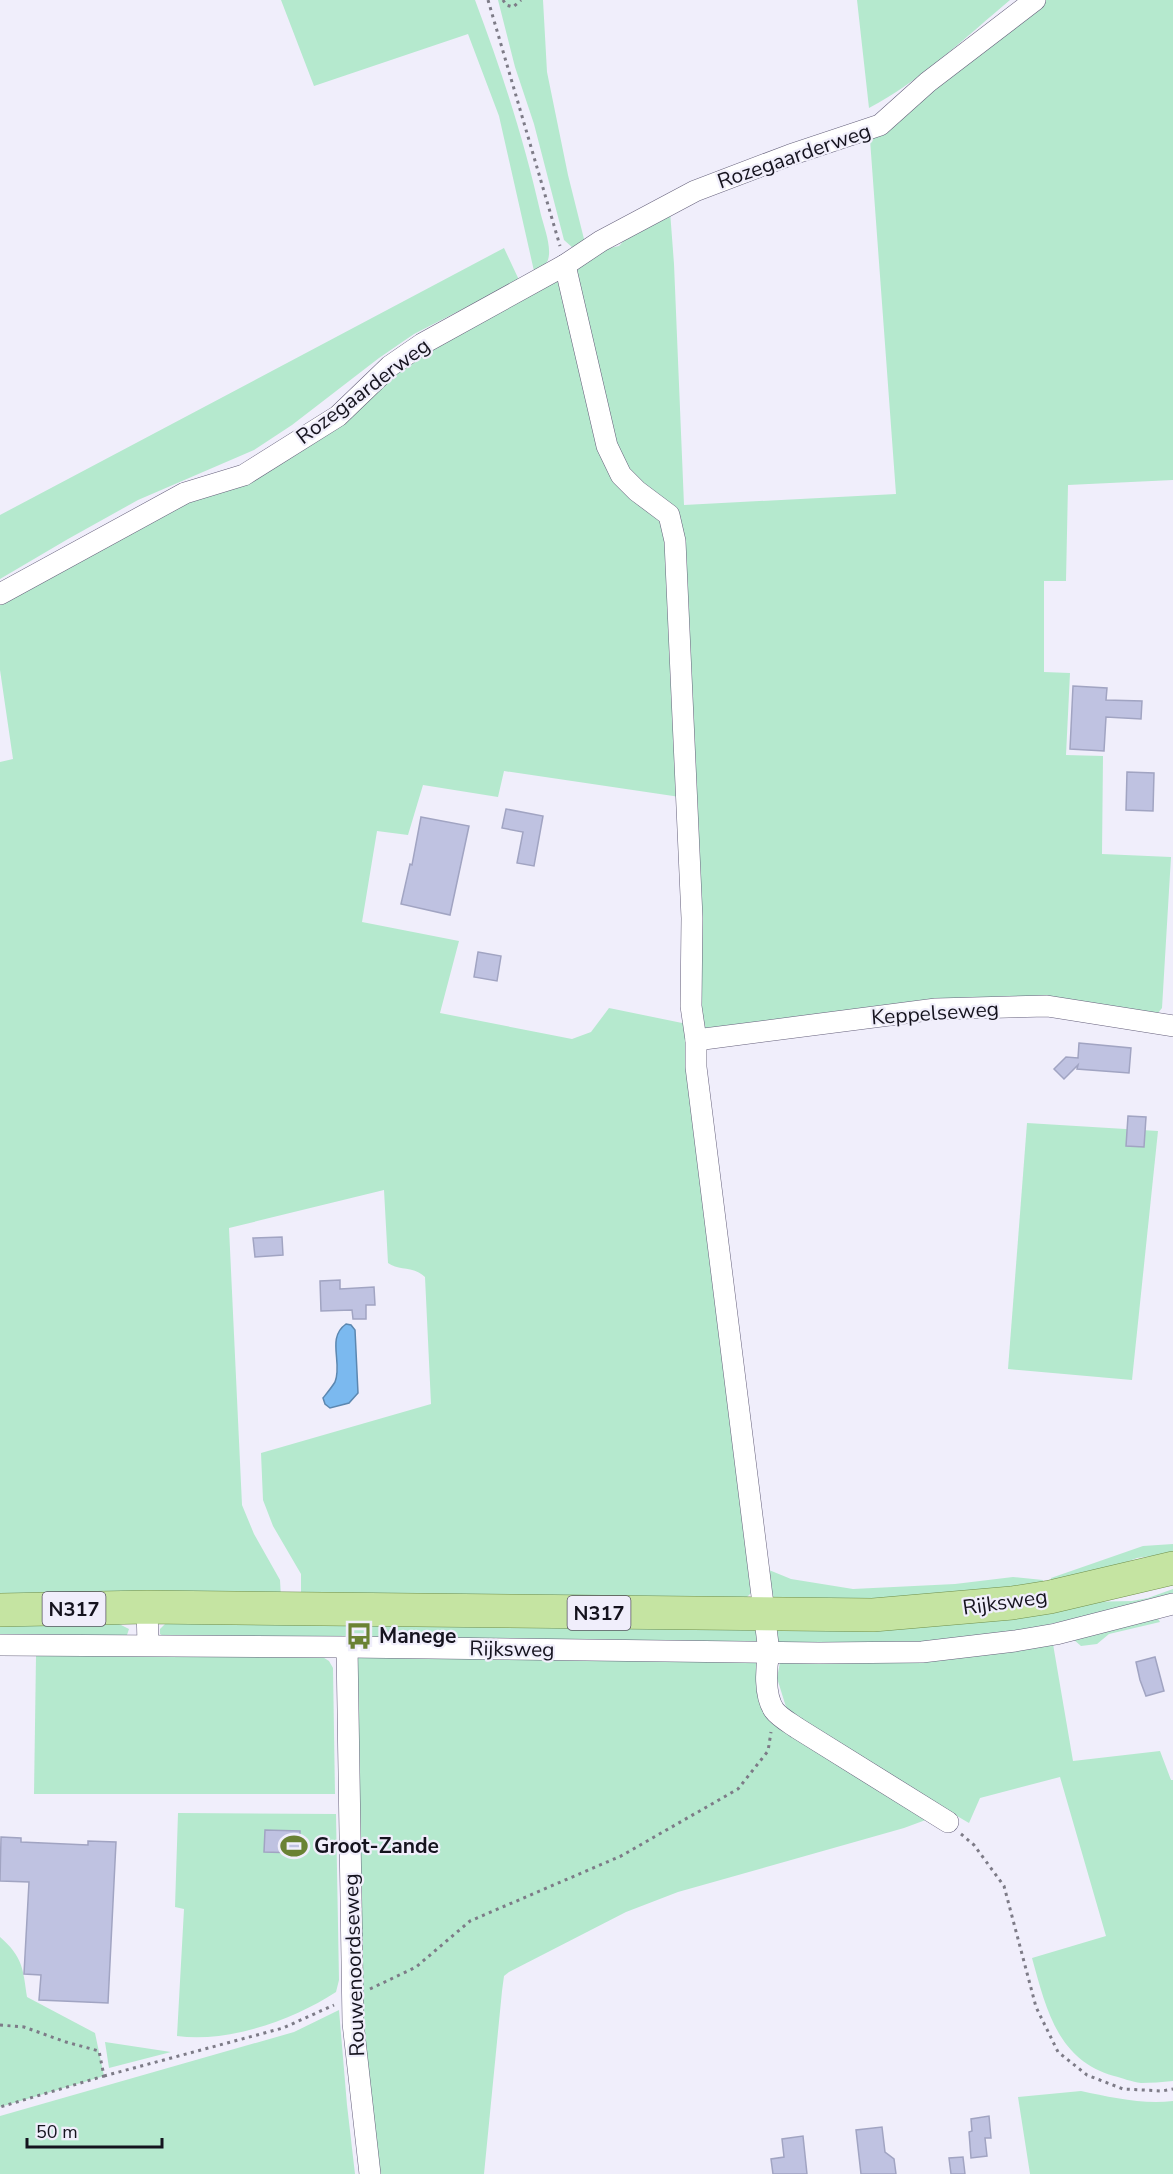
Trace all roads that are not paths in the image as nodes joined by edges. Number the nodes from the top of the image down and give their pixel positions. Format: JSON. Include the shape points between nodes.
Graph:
{"nodes":[{"id":1,"x":1035,"y":0,"type":"edge"},
{"id":2,"x":565,"y":265,"type":"junction"},
{"id":3,"x":0,"y":594,"type":"edge"},
{"id":4,"x":1173,"y":1026,"type":"edge"},
{"id":5,"x":696,"y":1040,"type":"junction"},
{"id":6,"x":1173,"y":1568,"type":"edge"},
{"id":7,"x":1173,"y":1604,"type":"edge"},
{"id":8,"x":147,"y":1607,"type":"junction"},
{"id":9,"x":0,"y":1610,"type":"edge"},
{"id":10,"x":764,"y":1614,"type":"junction"},
{"id":11,"x":148,"y":1645,"type":"junction"},
{"id":12,"x":0,"y":1646,"type":"edge"},
{"id":13,"x":347,"y":1647,"type":"junction"},
{"id":14,"x":769,"y":1652,"type":"junction"},
{"id":15,"x":948,"y":1822,"type":"road end"},
{"id":16,"x":370,"y":2174,"type":"edge"}],
"edges":[{"from":1,"to":2,"type":"street","name":"Rozegaarderweg","via":[[928,82],[880,125],[695,191],[601,241]]},
{"from":2,"to":3,"type":"street","name":"Rozegaarderweg","via":[[422,344],[390,366],[338,416],[244,475],[185,493]]},
{"from":2,"to":5,"type":"street","via":[[607,446],[621,475],[669,515],[675,541],[692,918],[691,1006]]},
{"from":4,"to":5,"type":"street","name":"Keppelseweg","via":[[1047,1006],[936,1008]]},
{"from":5,"to":10,"type":"street","via":[[697,1078]]},
{"from":6,"to":10,"type":"main road","name":"Rijksweg","number":"N317","via":[[1041,1598],[940,1610],[873,1615]]},
{"from":7,"to":14,"type":"street","name":"Rijksweg","via":[[1015,1641],[922,1652]]},
{"from":8,"to":9,"type":"main road","name":"Rijksweg","number":"N317"},
{"from":8,"to":10,"type":"main road","name":"Rijksweg","number":"N317"},
{"from":8,"to":11,"type":"street"},
{"from":10,"to":14,"type":"street"},
{"from":11,"to":12,"type":"street","name":"Rijksweg"},
{"from":11,"to":13,"type":"street","name":"Rijksweg"},
{"from":13,"to":14,"type":"street","name":"Rijksweg"},
{"from":13,"to":16,"type":"street","name":"Rouwenoordseweg","via":[[353,2023]]},
{"from":14,"to":15,"type":"street","via":[[767,1676],[774,1710]]}]}
